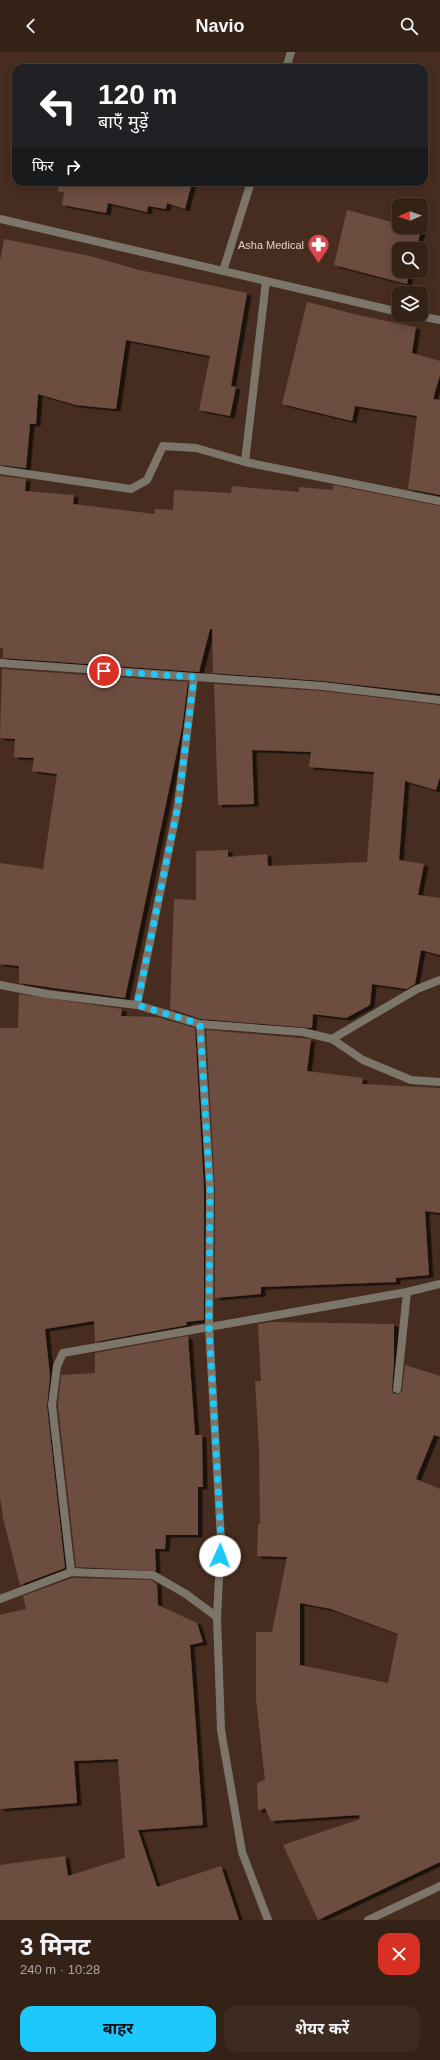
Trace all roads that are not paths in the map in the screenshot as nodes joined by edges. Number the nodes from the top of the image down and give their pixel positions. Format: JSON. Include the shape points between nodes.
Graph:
{"nodes":[{"id":1,"x":291,"y":52,"type":"edge"},
{"id":2,"x":287,"y":64,"type":"edge"},
{"id":3,"x":250,"y":186,"type":"edge"},
{"id":4,"x":0,"y":219,"type":"edge"},
{"id":5,"x":224,"y":271,"type":"junction"},
{"id":6,"x":266,"y":281,"type":"junction"},
{"id":7,"x":392,"y":310,"type":"edge"},
{"id":8,"x":428,"y":318,"type":"edge"},
{"id":9,"x":440,"y":320,"type":"edge"},
{"id":10,"x":245,"y":462,"type":"junction"},
{"id":11,"x":0,"y":470,"type":"edge"},
{"id":12,"x":440,"y":501,"type":"edge"},
{"id":13,"x":0,"y":663,"type":"edge"},
{"id":14,"x":194,"y":677,"type":"junction"},
{"id":15,"x":440,"y":700,"type":"edge"},
{"id":16,"x":440,"y":980,"type":"edge"},
{"id":17,"x":0,"y":985,"type":"edge"},
{"id":18,"x":137,"y":1005,"type":"junction"},
{"id":19,"x":200,"y":1024,"type":"junction"},
{"id":20,"x":332,"y":1040,"type":"junction"},
{"id":21,"x":440,"y":1082,"type":"edge"},
{"id":22,"x":440,"y":1284,"type":"edge"},
{"id":23,"x":407,"y":1292,"type":"junction"},
{"id":24,"x":209,"y":1326,"type":"junction"},
{"id":25,"x":397,"y":1389,"type":"dead end"},
{"id":26,"x":71,"y":1572,"type":"junction"},
{"id":27,"x":0,"y":1599,"type":"edge"},
{"id":28,"x":217,"y":1617,"type":"junction"},
{"id":29,"x":440,"y":1886,"type":"edge"},
{"id":30,"x":268,"y":1920,"type":"edge"},
{"id":31,"x":368,"y":1920,"type":"edge"}],
"edges":[{"from":1,"to":2,"type":"street"},
{"from":3,"to":5,"type":"street"},
{"from":4,"to":5,"type":"street"},
{"from":5,"to":6,"type":"street"},
{"from":6,"to":7,"type":"street"},
{"from":6,"to":10,"type":"street"},
{"from":8,"to":9,"type":"street"},
{"from":10,"to":11,"type":"street","via":[[196,448],[163,446],[147,480],[131,489]]},
{"from":10,"to":12,"type":"street"},
{"from":13,"to":14,"type":"street"},
{"from":14,"to":15,"type":"street","via":[[323,686]]},
{"from":14,"to":18,"type":"street","via":[[178,805]]},
{"from":16,"to":20,"type":"street","via":[[417,989]]},
{"from":17,"to":18,"type":"street","via":[[47,994]]},
{"from":18,"to":19,"type":"street"},
{"from":19,"to":20,"type":"street","via":[[303,1032]]},
{"from":19,"to":24,"type":"street","via":[[210,1190]]},
{"from":20,"to":21,"type":"street","via":[[388,1072],[411,1080]]},
{"from":22,"to":23,"type":"street"},
{"from":23,"to":24,"type":"street"},
{"from":23,"to":25,"type":"street"},
{"from":24,"to":26,"type":"street","via":[[63,1353],[58,1366],[52,1405]]},
{"from":24,"to":28,"type":"street","via":[[221,1540]]},
{"from":26,"to":27,"type":"street"},
{"from":26,"to":28,"type":"street","via":[[153,1575],[186,1594]]},
{"from":28,"to":30,"type":"street","via":[[221,1730],[242,1852]]},
{"from":29,"to":31,"type":"street"}]}
